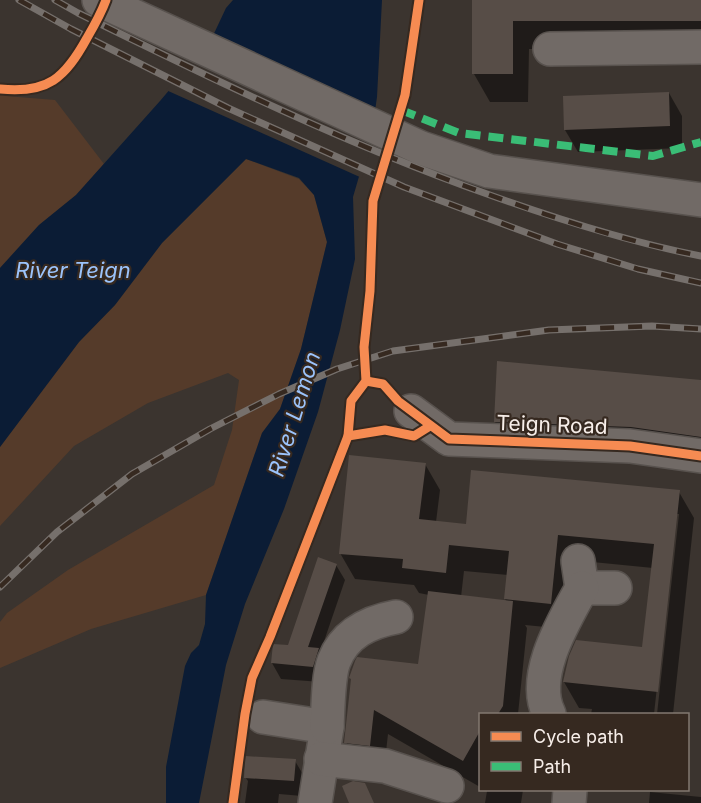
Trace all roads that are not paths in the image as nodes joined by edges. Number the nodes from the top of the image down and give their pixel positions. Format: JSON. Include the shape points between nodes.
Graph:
{"nodes":[{"id":1,"x":99,"y":0,"type":"edge"},
{"id":2,"x":701,"y":47,"type":"edge"},
{"id":3,"x":549,"y":49,"type":"dead end"},
{"id":4,"x":701,"y":200,"type":"edge"},
{"id":5,"x":411,"y":411,"type":"dead end"},
{"id":6,"x":701,"y":456,"type":"edge"},
{"id":7,"x":615,"y":588,"type":"dead end"},
{"id":8,"x":396,"y":617,"type":"dead end"},
{"id":9,"x":549,"y":713,"type":"edge"},
{"id":10,"x":263,"y":717,"type":"dead end"},
{"id":11,"x":327,"y":727,"type":"junction"},
{"id":12,"x":321,"y":759,"type":"junction"},
{"id":13,"x":447,"y":786,"type":"dead end"},
{"id":14,"x":315,"y":803,"type":"edge"}],
"edges":[{"from":1,"to":4,"type":"street","via":[[421,148],[489,171]]},
{"from":2,"to":3,"type":"street"},
{"from":5,"to":6,"type":"street","name":"Teign Road","via":[[449,439],[630,446]]},
{"from":7,"to":9,"type":"street","via":[[580,574],[548,658],[544,685]]},
{"from":8,"to":11,"type":"street","via":[[374,621],[344,644],[333,662]]},
{"from":10,"to":11,"type":"street"},
{"from":11,"to":12,"type":"street"},
{"from":12,"to":13,"type":"street","via":[[385,766]]},
{"from":12,"to":14,"type":"street"}]}
